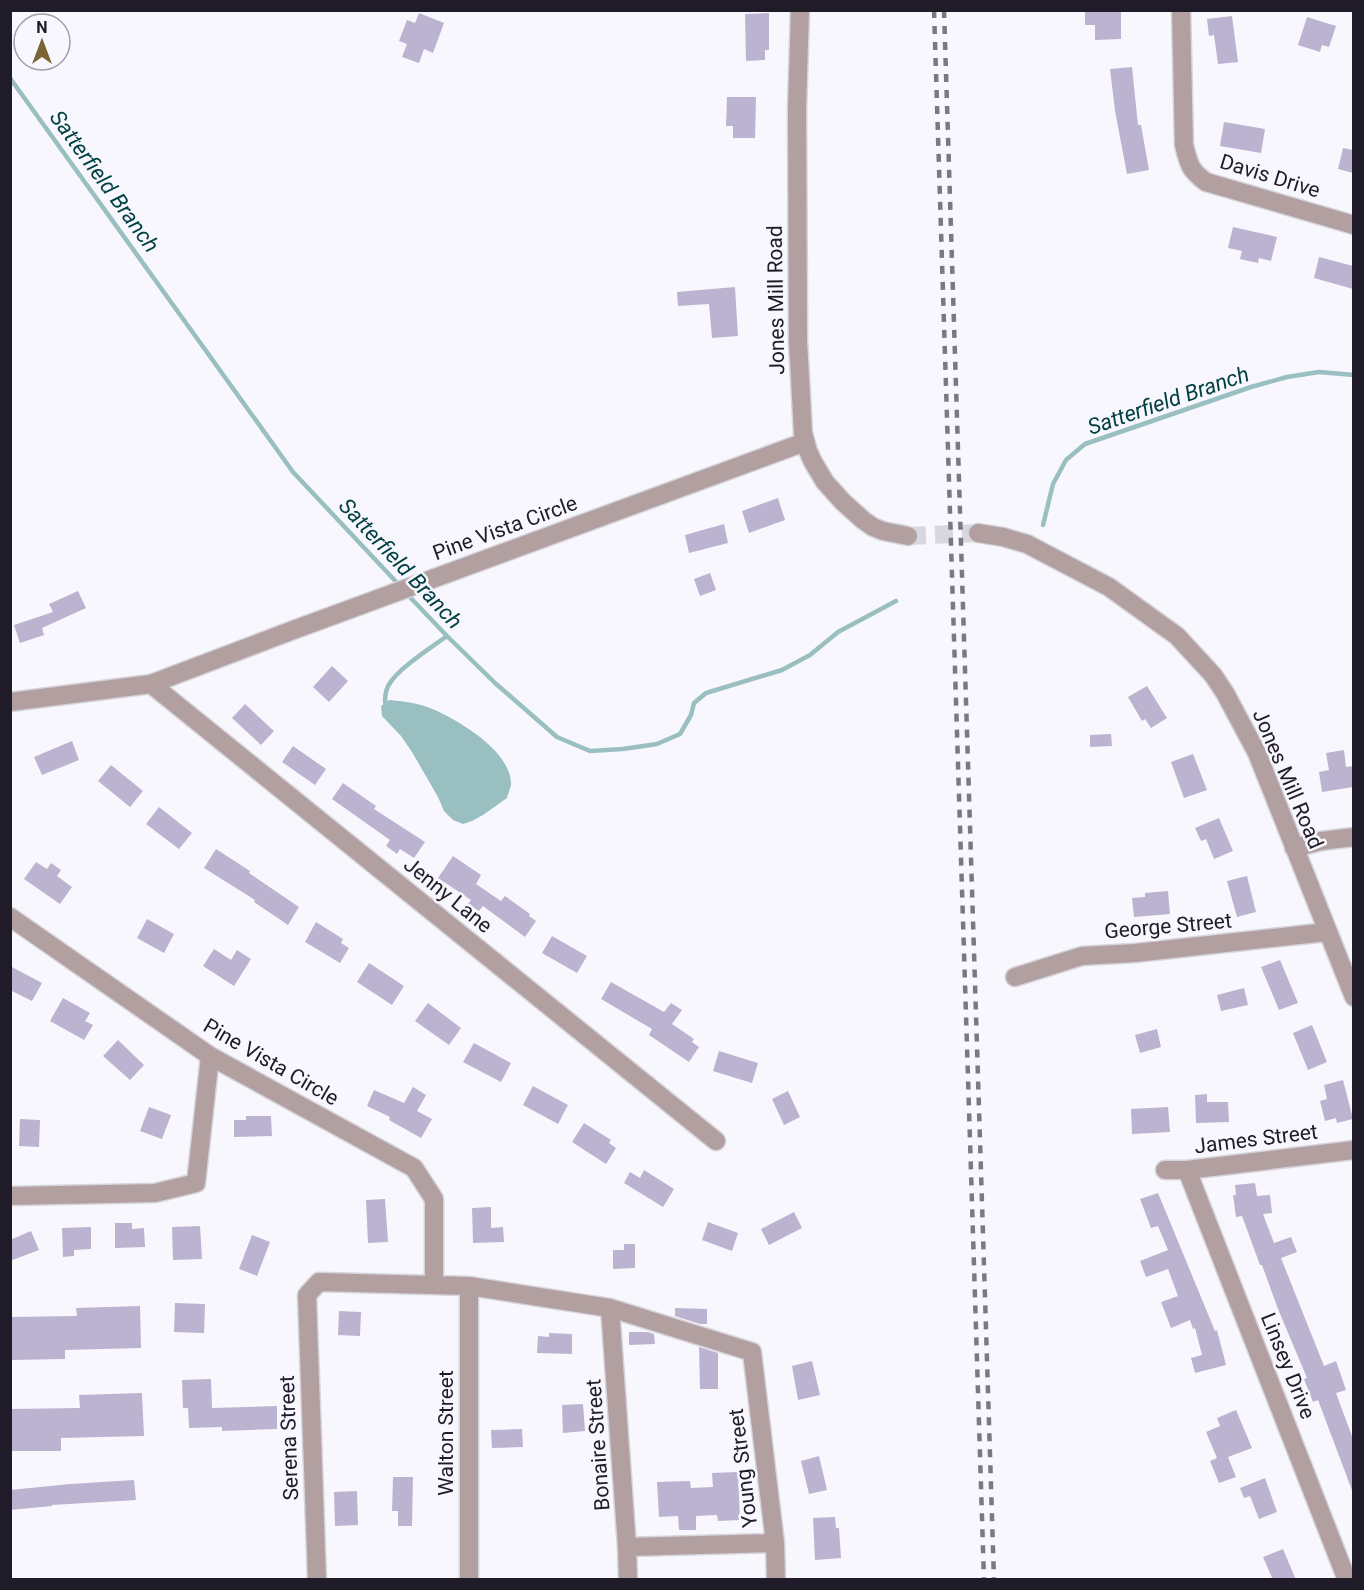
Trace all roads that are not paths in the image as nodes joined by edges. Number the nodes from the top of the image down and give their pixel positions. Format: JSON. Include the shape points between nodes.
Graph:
{"nodes":[{"id":1,"x":800,"y":10,"type":"edge"},
{"id":2,"x":1181,"y":10,"type":"edge"},
{"id":3,"x":1353,"y":225,"type":"edge"},
{"id":4,"x":805,"y":442,"type":"junction"},
{"id":5,"x":978,"y":533,"type":"tunnel mouth"},
{"id":6,"x":908,"y":537,"type":"tunnel mouth"},
{"id":7,"x":151,"y":684,"type":"junction"},
{"id":8,"x":10,"y":702,"type":"edge"},
{"id":9,"x":1353,"y":837,"type":"edge"},
{"id":10,"x":1294,"y":848,"type":"junction"},
{"id":11,"x":10,"y":916,"type":"edge"},
{"id":12,"x":1327,"y":932,"type":"junction"},
{"id":13,"x":1015,"y":978,"type":"dead end"},
{"id":14,"x":1353,"y":997,"type":"edge"},
{"id":15,"x":210,"y":1056,"type":"junction"},
{"id":16,"x":716,"y":1141,"type":"dead end"},
{"id":17,"x":1353,"y":1150,"type":"edge"},
{"id":18,"x":1165,"y":1170,"type":"dead end"},
{"id":19,"x":1187,"y":1170,"type":"junction"},
{"id":20,"x":10,"y":1196,"type":"edge"},
{"id":21,"x":434,"y":1285,"type":"junction"},
{"id":22,"x":469,"y":1286,"type":"junction"},
{"id":23,"x":610,"y":1308,"type":"junction"},
{"id":24,"x":774,"y":1543,"type":"junction"},
{"id":25,"x":627,"y":1547,"type":"junction"},
{"id":26,"x":1347,"y":1561,"type":"edge"},
{"id":27,"x":317,"y":1580,"type":"edge"},
{"id":28,"x":469,"y":1580,"type":"edge"},
{"id":29,"x":628,"y":1580,"type":"edge"},
{"id":30,"x":776,"y":1580,"type":"edge"},
{"id":31,"x":1347,"y":1580,"type":"edge"}],
"edges":[{"from":1,"to":4,"type":"street","name":"Jones Mill Road","via":[[798,341]]},
{"from":2,"to":3,"type":"street","name":"Davis Drive","via":[[1184,145],[1194,172],[1206,182]]},
{"from":4,"to":6,"type":"street","name":"Jones Mill Road","via":[[825,482],[852,512],[873,527]]},
{"from":4,"to":7,"type":"street","name":"Pine Vista Circle"},
{"from":5,"to":10,"type":"street","name":"Jones Mill Road","via":[[1028,544],[1109,587],[1189,646],[1220,684],[1257,753]]},
{"from":7,"to":8,"type":"street","name":"Pine Vista Circle"},
{"from":7,"to":16,"type":"street","name":"Jenny Lane"},
{"from":9,"to":10,"type":"street"},
{"from":10,"to":12,"type":"street","name":"Jones Mill Road"},
{"from":11,"to":15,"type":"street","name":"Pine Vista Circle"},
{"from":12,"to":13,"type":"street","name":"George Street","via":[[1082,956]]},
{"from":12,"to":14,"type":"street","name":"Jones Mill Road"},
{"from":15,"to":20,"type":"street","via":[[196,1183],[155,1193]]},
{"from":15,"to":21,"type":"street","name":"Pine Vista Circle","via":[[414,1168],[434,1199]]},
{"from":17,"to":19,"type":"street","name":"James Street"},
{"from":18,"to":19,"type":"street","name":"James Street"},
{"from":19,"to":26,"type":"street","name":"Linsey Drive"},
{"from":21,"to":22,"type":"street"},
{"from":21,"to":27,"type":"street","name":"Serena Street","via":[[319,1282],[307,1295]]},
{"from":22,"to":23,"type":"street"},
{"from":22,"to":28,"type":"street","name":"Walton Street"},
{"from":23,"to":24,"type":"street","name":"Young Street","via":[[752,1352]]},
{"from":23,"to":25,"type":"street","name":"Bonaire Street"},
{"from":24,"to":25,"type":"street"},
{"from":24,"to":30,"type":"street","name":"Young Street"},
{"from":25,"to":29,"type":"street","name":"Bonaire Street"},
{"from":26,"to":31,"type":"street","name":"Linsey Drive"}]}
